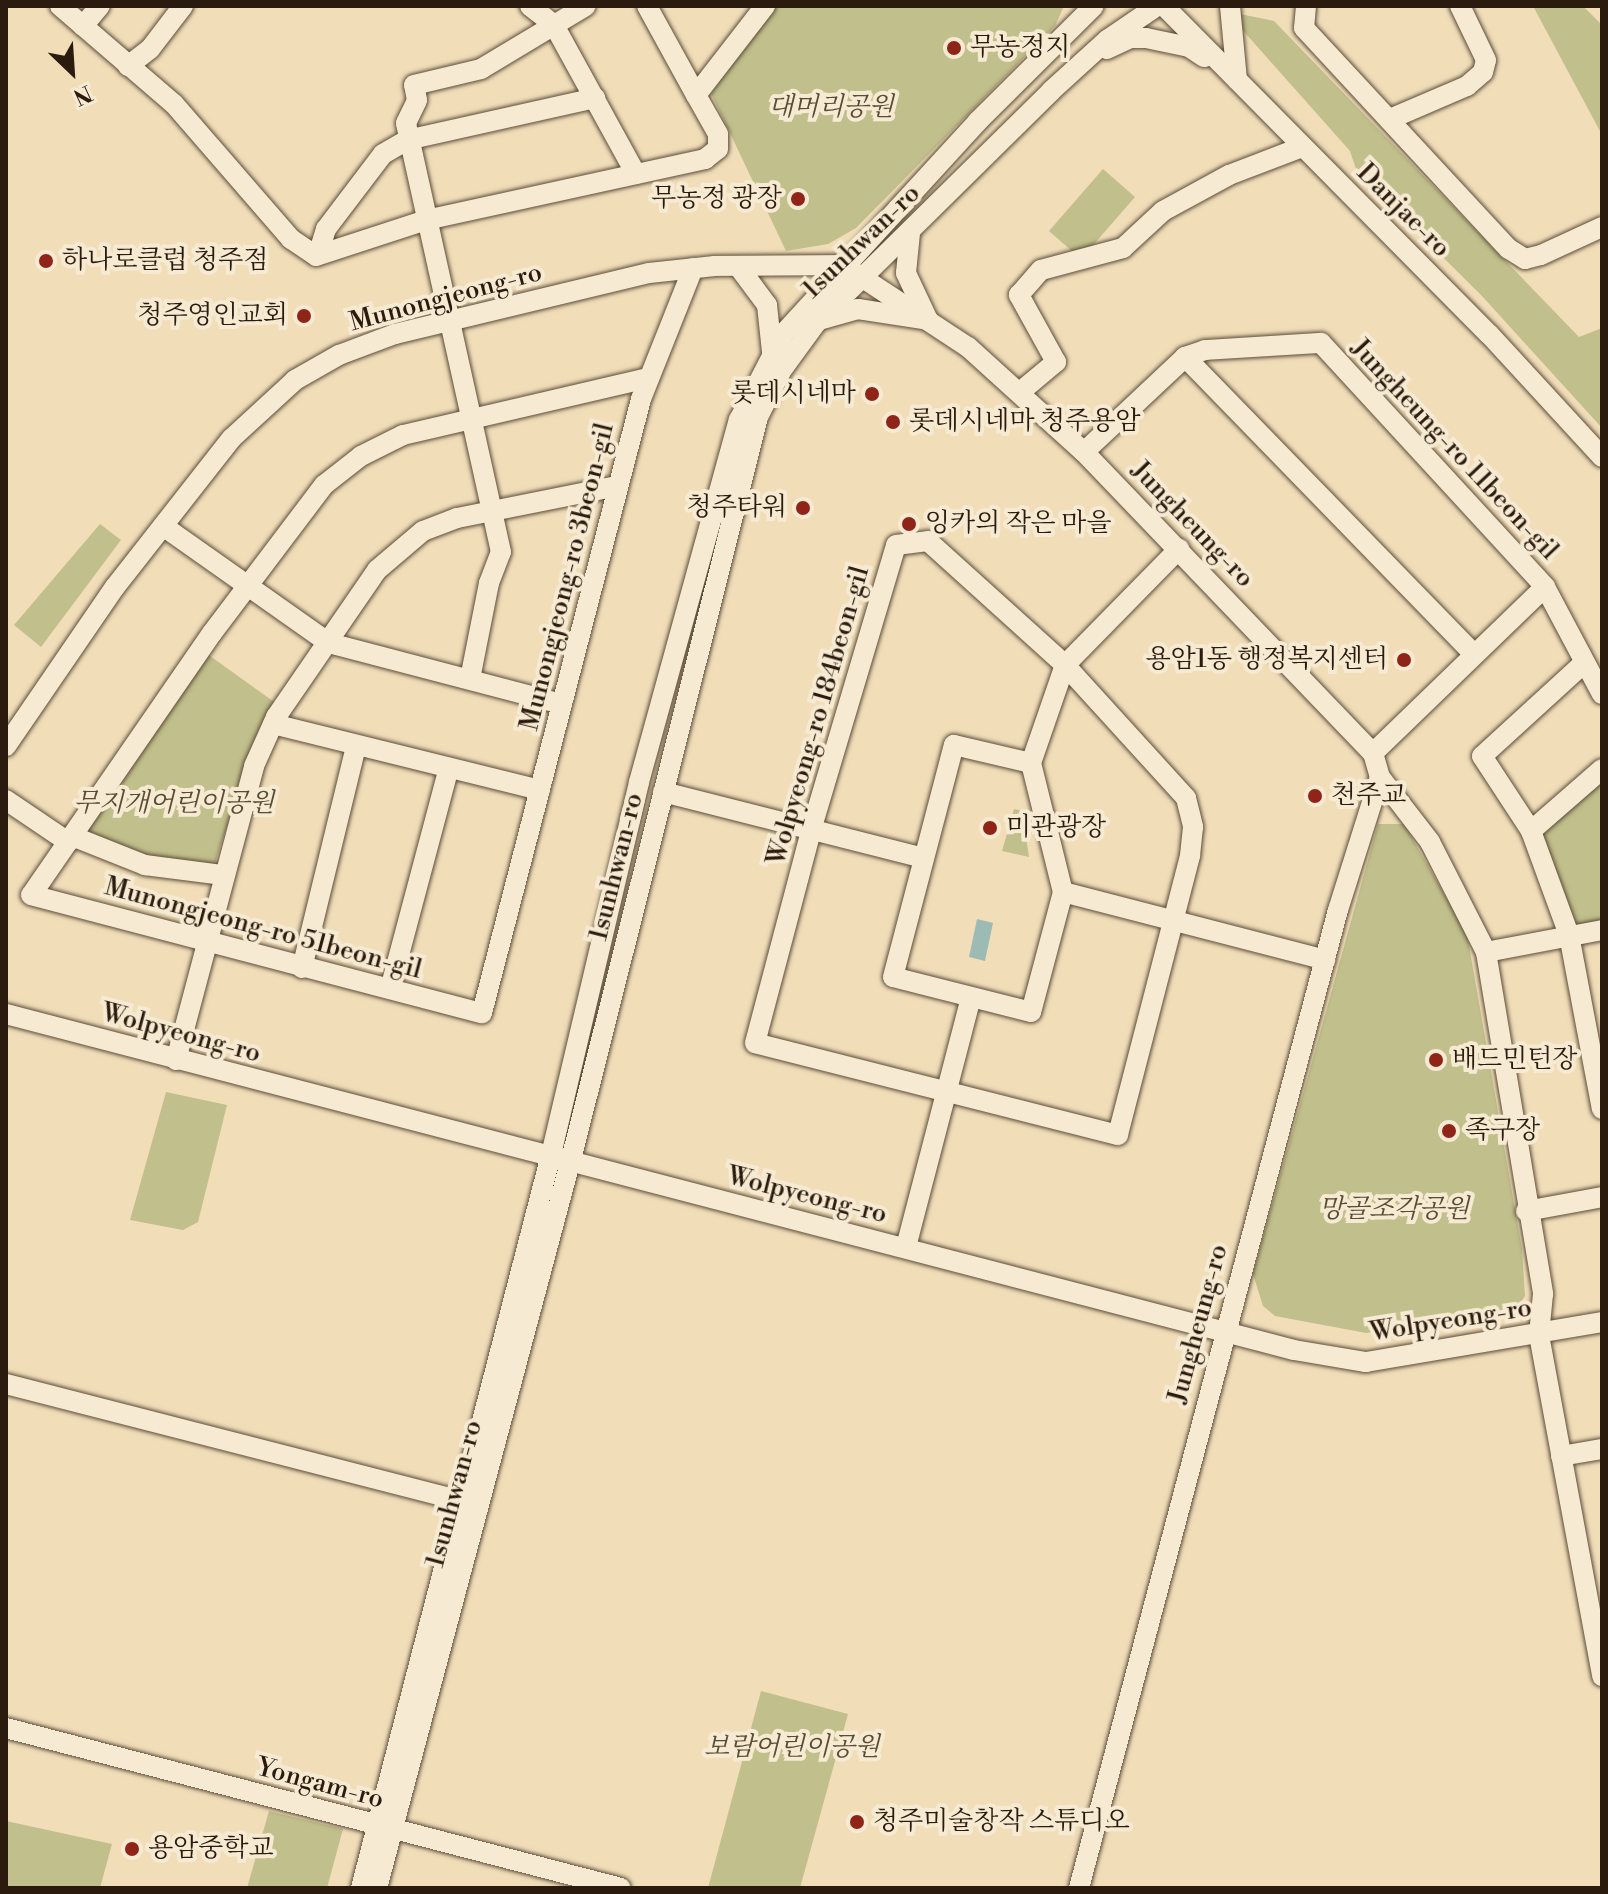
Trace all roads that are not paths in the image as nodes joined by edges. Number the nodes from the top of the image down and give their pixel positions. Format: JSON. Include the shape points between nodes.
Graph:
{"nodes":[{"id":1,"x":60,"y":6,"type":"edge"},
{"id":2,"x":100,"y":6,"type":"edge"},
{"id":3,"x":183,"y":6,"type":"edge"},
{"id":4,"x":530,"y":6,"type":"edge"},
{"id":5,"x":586,"y":6,"type":"edge"},
{"id":6,"x":647,"y":6,"type":"edge"},
{"id":7,"x":1073,"y":6,"type":"edge"},
{"id":8,"x":1094,"y":6,"type":"edge"},
{"id":9,"x":1157,"y":6,"type":"edge"},
{"id":10,"x":1164,"y":6,"type":"edge"},
{"id":11,"x":1230,"y":6,"type":"edge"},
{"id":12,"x":1306,"y":6,"type":"edge"},
{"id":13,"x":1460,"y":6,"type":"edge"},
{"id":14,"x":754,"y":10,"type":"edge"},
{"id":15,"x":554,"y":25,"type":"junction"},
{"id":16,"x":83,"y":26,"type":"junction"},
{"id":17,"x":1059,"y":39,"type":"junction"},
{"id":18,"x":1087,"y":58,"type":"junction"},
{"id":19,"x":128,"y":66,"type":"junction"},
{"id":20,"x":1237,"y":80,"type":"junction"},
{"id":21,"x":696,"y":95,"type":"junction"},
{"id":22,"x":595,"y":98,"type":"junction"},
{"id":23,"x":1390,"y":119,"type":"junction"},
{"id":24,"x":407,"y":140,"type":"junction"},
{"id":25,"x":1302,"y":147,"type":"junction"},
{"id":26,"x":636,"y":174,"type":"junction"},
{"id":27,"x":426,"y":220,"type":"junction"},
{"id":28,"x":1602,"y":227,"type":"edge"},
{"id":29,"x":910,"y":233,"type":"junction"},
{"id":30,"x":318,"y":255,"type":"junction"},
{"id":31,"x":843,"y":265,"type":"junction"},
{"id":32,"x":738,"y":266,"type":"junction"},
{"id":33,"x":693,"y":268,"type":"junction"},
{"id":34,"x":862,"y":278,"type":"junction"},
{"id":35,"x":928,"y":320,"type":"junction"},
{"id":36,"x":451,"y":321,"type":"junction"},
{"id":37,"x":816,"y":323,"type":"junction"},
{"id":38,"x":772,"y":353,"type":"junction"},
{"id":39,"x":1185,"y":357,"type":"junction"},
{"id":40,"x":648,"y":378,"type":"junction"},
{"id":41,"x":1020,"y":392,"type":"junction"},
{"id":42,"x":472,"y":415,"type":"junction"},
{"id":43,"x":1084,"y":452,"type":"junction"},
{"id":44,"x":1602,"y":457,"type":"edge"},
{"id":45,"x":617,"y":486,"type":"junction"},
{"id":46,"x":493,"y":511,"type":"junction"},
{"id":47,"x":163,"y":526,"type":"junction"},
{"id":48,"x":1179,"y":549,"type":"junction"},
{"id":49,"x":250,"y":585,"type":"junction"},
{"id":50,"x":1545,"y":587,"type":"junction"},
{"id":51,"x":329,"y":643,"type":"junction"},
{"id":52,"x":1474,"y":654,"type":"junction"},
{"id":53,"x":1584,"y":663,"type":"junction"},
{"id":54,"x":1065,"y":665,"type":"junction"},
{"id":55,"x":470,"y":679,"type":"junction"},
{"id":56,"x":1602,"y":694,"type":"edge"},
{"id":57,"x":562,"y":704,"type":"junction"},
{"id":58,"x":273,"y":724,"type":"junction"},
{"id":59,"x":7,"y":743,"type":"edge"},
{"id":60,"x":356,"y":746,"type":"junction"},
{"id":61,"x":1373,"y":753,"type":"junction"},
{"id":62,"x":1031,"y":763,"type":"junction"},
{"id":63,"x":449,"y":768,"type":"junction"},
{"id":64,"x":1602,"y":769,"type":"edge"},
{"id":65,"x":1380,"y":777,"type":"junction"},
{"id":66,"x":540,"y":790,"type":"junction"},
{"id":67,"x":663,"y":792,"type":"junction"},
{"id":68,"x":6,"y":800,"type":"edge"},
{"id":69,"x":812,"y":827,"type":"junction"},
{"id":70,"x":1531,"y":831,"type":"junction"},
{"id":71,"x":70,"y":839,"type":"junction"},
{"id":72,"x":924,"y":858,"type":"junction"},
{"id":73,"x":223,"y":875,"type":"junction"},
{"id":74,"x":1063,"y":892,"type":"junction"},
{"id":75,"x":31,"y":895,"type":"joint"},
{"id":76,"x":1174,"y":923,"type":"junction"},
{"id":77,"x":1602,"y":930,"type":"edge"},
{"id":78,"x":1569,"y":935,"type":"junction"},
{"id":79,"x":205,"y":943,"type":"junction"},
{"id":80,"x":1486,"y":952,"type":"junction"},
{"id":81,"x":1325,"y":960,"type":"junction"},
{"id":82,"x":302,"y":968,"type":"junction"},
{"id":83,"x":390,"y":989,"type":"junction"},
{"id":84,"x":971,"y":997,"type":"junction"},
{"id":85,"x":482,"y":1013,"type":"joint"},
{"id":86,"x":6,"y":1014,"type":"edge"},
{"id":87,"x":176,"y":1060,"type":"junction"},
{"id":88,"x":947,"y":1092,"type":"junction"},
{"id":89,"x":1602,"y":1109,"type":"edge"},
{"id":90,"x":560,"y":1162,"type":"junction"},
{"id":91,"x":1602,"y":1197,"type":"edge"},
{"id":92,"x":1526,"y":1211,"type":"junction"},
{"id":93,"x":906,"y":1247,"type":"junction"},
{"id":94,"x":1602,"y":1322,"type":"edge"},
{"id":95,"x":1225,"y":1329,"type":"junction"},
{"id":96,"x":1539,"y":1335,"type":"junction"},
{"id":97,"x":6,"y":1384,"type":"edge"},
{"id":98,"x":1602,"y":1449,"type":"edge"},
{"id":99,"x":1561,"y":1456,"type":"junction"},
{"id":100,"x":461,"y":1501,"type":"junction"},
{"id":101,"x":1602,"y":1676,"type":"edge"},
{"id":102,"x":6,"y":1728,"type":"edge"},
{"id":103,"x":384,"y":1828,"type":"junction"},
{"id":104,"x":361,"y":1888,"type":"edge"},
{"id":105,"x":377,"y":1888,"type":"edge"},
{"id":106,"x":621,"y":1888,"type":"edge"},
{"id":107,"x":1079,"y":1888,"type":"edge"}],
"edges":[{"from":1,"to":16,"type":"street"},
{"from":2,"to":16,"type":"street"},
{"from":3,"to":19,"type":"street","via":[[150,49]]},
{"from":4,"to":15,"type":"street"},
{"from":5,"to":15,"type":"street"},
{"from":6,"to":21,"type":"street"},
{"from":7,"to":17,"type":"street"},
{"from":8,"to":17,"type":"street","name":"1sunhwan-ro"},
{"from":9,"to":18,"type":"street","name":"1sunhwan-ro"},
{"from":10,"to":20,"type":"street","name":"Danjae-ro"},
{"from":11,"to":20,"type":"street"},
{"from":12,"to":23,"type":"street","via":[[1304,28]]},
{"from":13,"to":23,"type":"street","via":[[1486,60],[1483,72],[1467,86]]},
{"from":14,"to":21,"type":"street"},
{"from":15,"to":22,"type":"street"},
{"from":15,"to":24,"type":"street","via":[[481,69],[414,85],[417,100],[406,123]]},
{"from":16,"to":19,"type":"street"},
{"from":17,"to":31,"type":"street","name":"1sunhwan-ro"},
{"from":18,"to":20,"type":"street","via":[[1131,38],[1159,39],[1189,47]]},
{"from":18,"to":29,"type":"street","name":"1sunhwan-ro"},
{"from":19,"to":30,"type":"street","via":[[174,104],[291,239]]},
{"from":20,"to":25,"type":"street","name":"Danjae-ro"},
{"from":21,"to":26,"type":"street","via":[[718,134],[718,149],[705,159]]},
{"from":22,"to":24,"type":"street"},
{"from":22,"to":26,"type":"street"},
{"from":23,"to":28,"type":"street","via":[[1509,249],[1525,259]]},
{"from":24,"to":27,"type":"street"},
{"from":24,"to":30,"type":"street","via":[[383,154],[326,229]]},
{"from":25,"to":41,"type":"street","via":[[1229,175],[1163,211],[1123,248],[1041,270],[1019,295],[1056,362]]},
{"from":25,"to":44,"type":"street","name":"Danjae-ro"},
{"from":26,"to":27,"type":"street"},
{"from":27,"to":30,"type":"street"},
{"from":27,"to":36,"type":"street"},
{"from":29,"to":34,"type":"street","name":"1sunhwan-ro"},
{"from":29,"to":35,"type":"street","via":[[906,273]]},
{"from":31,"to":32,"type":"street","name":"Munongjeong-ro"},
{"from":31,"to":34,"type":"street","name":"Jungheung-ro"},
{"from":31,"to":38,"type":"street","name":"1sunhwan-ro"},
{"from":32,"to":33,"type":"street","name":"Munongjeong-ro"},
{"from":32,"to":38,"type":"street","via":[[767,305]]},
{"from":33,"to":36,"type":"street","name":"Munongjeong-ro","via":[[649,273]]},
{"from":33,"to":40,"type":"street","name":"Munongjeong-ro 3beon-gil"},
{"from":34,"to":35,"type":"street","name":"Jungheung-ro"},
{"from":34,"to":37,"type":"street","name":"1sunhwan-ro"},
{"from":35,"to":37,"type":"street","via":[[858,309]]},
{"from":35,"to":41,"type":"street","name":"Jungheung-ro"},
{"from":36,"to":42,"type":"street"},
{"from":36,"to":47,"type":"street","name":"Munongjeong-ro","via":[[339,355],[295,380],[232,438]]},
{"from":37,"to":67,"type":"street","name":"1sunhwan-ro","via":[[781,371],[758,417]]},
{"from":38,"to":90,"type":"street","name":"1sunhwan-ro","via":[[722,469],[639,782]]},
{"from":39,"to":43,"type":"street"},
{"from":39,"to":50,"type":"street","name":"Jungheung-ro 11beon-gil","via":[[1205,350],[1321,343]]},
{"from":39,"to":52,"type":"street"},
{"from":40,"to":42,"type":"street","name":"Munongjeong-ro 3beon-gil"},
{"from":40,"to":45,"type":"street","name":"Munongjeong-ro 3beon-gil"},
{"from":41,"to":43,"type":"street","name":"Jungheung-ro"},
{"from":42,"to":46,"type":"street"},
{"from":42,"to":49,"type":"street","name":"Munongjeong-ro 3beon-gil","via":[[403,435],[330,480],[293,520]]},
{"from":43,"to":48,"type":"street","name":"Jungheung-ro"},
{"from":45,"to":46,"type":"street"},
{"from":45,"to":57,"type":"street","name":"Munongjeong-ro 3beon-gil"},
{"from":46,"to":51,"type":"street","via":[[423,531],[395,550]]},
{"from":46,"to":55,"type":"street","via":[[501,552],[489,583]]},
{"from":47,"to":49,"type":"street"},
{"from":47,"to":59,"type":"street","name":"Munongjeong-ro"},
{"from":48,"to":54,"type":"street"},
{"from":48,"to":61,"type":"street","name":"Jungheung-ro"},
{"from":49,"to":51,"type":"street"},
{"from":49,"to":71,"type":"street","name":"Munongjeong-ro 3beon-gil"},
{"from":50,"to":52,"type":"street"},
{"from":50,"to":53,"type":"street"},
{"from":51,"to":55,"type":"street"},
{"from":51,"to":58,"type":"street"},
{"from":52,"to":61,"type":"street"},
{"from":53,"to":56,"type":"street"},
{"from":53,"to":70,"type":"street","via":[[1482,756]]},
{"from":54,"to":62,"type":"street"},
{"from":54,"to":69,"type":"street","name":"Wolpyeong-ro 184beon-gil","via":[[928,541],[896,545]]},
{"from":54,"to":76,"type":"street","name":"Wolpyeong-ro 184beon-gil","via":[[1186,798],[1193,827]]},
{"from":55,"to":57,"type":"street"},
{"from":57,"to":66,"type":"street","name":"Munongjeong-ro 3beon-gil"},
{"from":58,"to":60,"type":"street"},
{"from":58,"to":73,"type":"street","via":[[254,766]]},
{"from":60,"to":63,"type":"street"},
{"from":60,"to":82,"type":"street"},
{"from":61,"to":65,"type":"street"},
{"from":62,"to":72,"type":"street","via":[[954,745]]},
{"from":62,"to":74,"type":"street"},
{"from":63,"to":66,"type":"street"},
{"from":63,"to":83,"type":"street"},
{"from":64,"to":70,"type":"street"},
{"from":65,"to":80,"type":"street","via":[[1430,842]]},
{"from":65,"to":81,"type":"street","name":"Jungheung-ro"},
{"from":66,"to":85,"type":"street","name":"Munongjeong-ro 3beon-gil"},
{"from":67,"to":69,"type":"street"},
{"from":67,"to":90,"type":"street","name":"1sunhwan-ro"},
{"from":68,"to":71,"type":"street"},
{"from":69,"to":72,"type":"street"},
{"from":69,"to":88,"type":"street","name":"Wolpyeong-ro 184beon-gil","via":[[755,1043]]},
{"from":70,"to":78,"type":"street"},
{"from":71,"to":73,"type":"street","via":[[145,865]]},
{"from":71,"to":75,"type":"street","name":"Munongjeong-ro 3beon-gil"},
{"from":72,"to":84,"type":"street","via":[[893,977]]},
{"from":73,"to":79,"type":"street"},
{"from":74,"to":76,"type":"street"},
{"from":74,"to":84,"type":"street","via":[[1031,1012]]},
{"from":75,"to":79,"type":"street","name":"Munongjeong-ro 51beon-gil"},
{"from":76,"to":81,"type":"street"},
{"from":76,"to":88,"type":"street","name":"Wolpyeong-ro 184beon-gil","via":[[1118,1135]]},
{"from":77,"to":78,"type":"street"},
{"from":78,"to":80,"type":"street"},
{"from":78,"to":89,"type":"street"},
{"from":79,"to":82,"type":"street","name":"Munongjeong-ro 51beon-gil"},
{"from":79,"to":87,"type":"street"},
{"from":80,"to":92,"type":"street"},
{"from":81,"to":95,"type":"street","name":"Jungheung-ro"},
{"from":82,"to":83,"type":"street","name":"Munongjeong-ro 51beon-gil"},
{"from":83,"to":85,"type":"street","name":"Munongjeong-ro 51beon-gil"},
{"from":84,"to":88,"type":"street"},
{"from":86,"to":87,"type":"street","name":"Wolpyeong-ro"},
{"from":87,"to":90,"type":"street","name":"Wolpyeong-ro"},
{"from":88,"to":93,"type":"street"},
{"from":90,"to":93,"type":"street","name":"Wolpyeong-ro"},
{"from":90,"to":100,"type":"street","name":"1sunhwan-ro"},
{"from":90,"to":103,"type":"street","name":"1sunhwan-ro"},
{"from":91,"to":92,"type":"street"},
{"from":92,"to":96,"type":"street","via":[[1543,1294]]},
{"from":93,"to":95,"type":"street","name":"Wolpyeong-ro"},
{"from":94,"to":96,"type":"street","name":"Wolpyeong-ro"},
{"from":95,"to":96,"type":"street","name":"Wolpyeong-ro","via":[[1294,1350],[1366,1362]]},
{"from":95,"to":107,"type":"street","name":"Jungheung-ro"},
{"from":96,"to":99,"type":"street"},
{"from":97,"to":100,"type":"street"},
{"from":98,"to":99,"type":"street"},
{"from":99,"to":101,"type":"street"},
{"from":100,"to":103,"type":"street","name":"1sunhwan-ro"},
{"from":102,"to":103,"type":"street","name":"Yongam-ro"},
{"from":103,"to":104,"type":"street","name":"1sunhwan-ro"},
{"from":103,"to":105,"type":"street","name":"1sunhwan-ro"},
{"from":103,"to":106,"type":"street","name":"Yongam-ro"}]}
